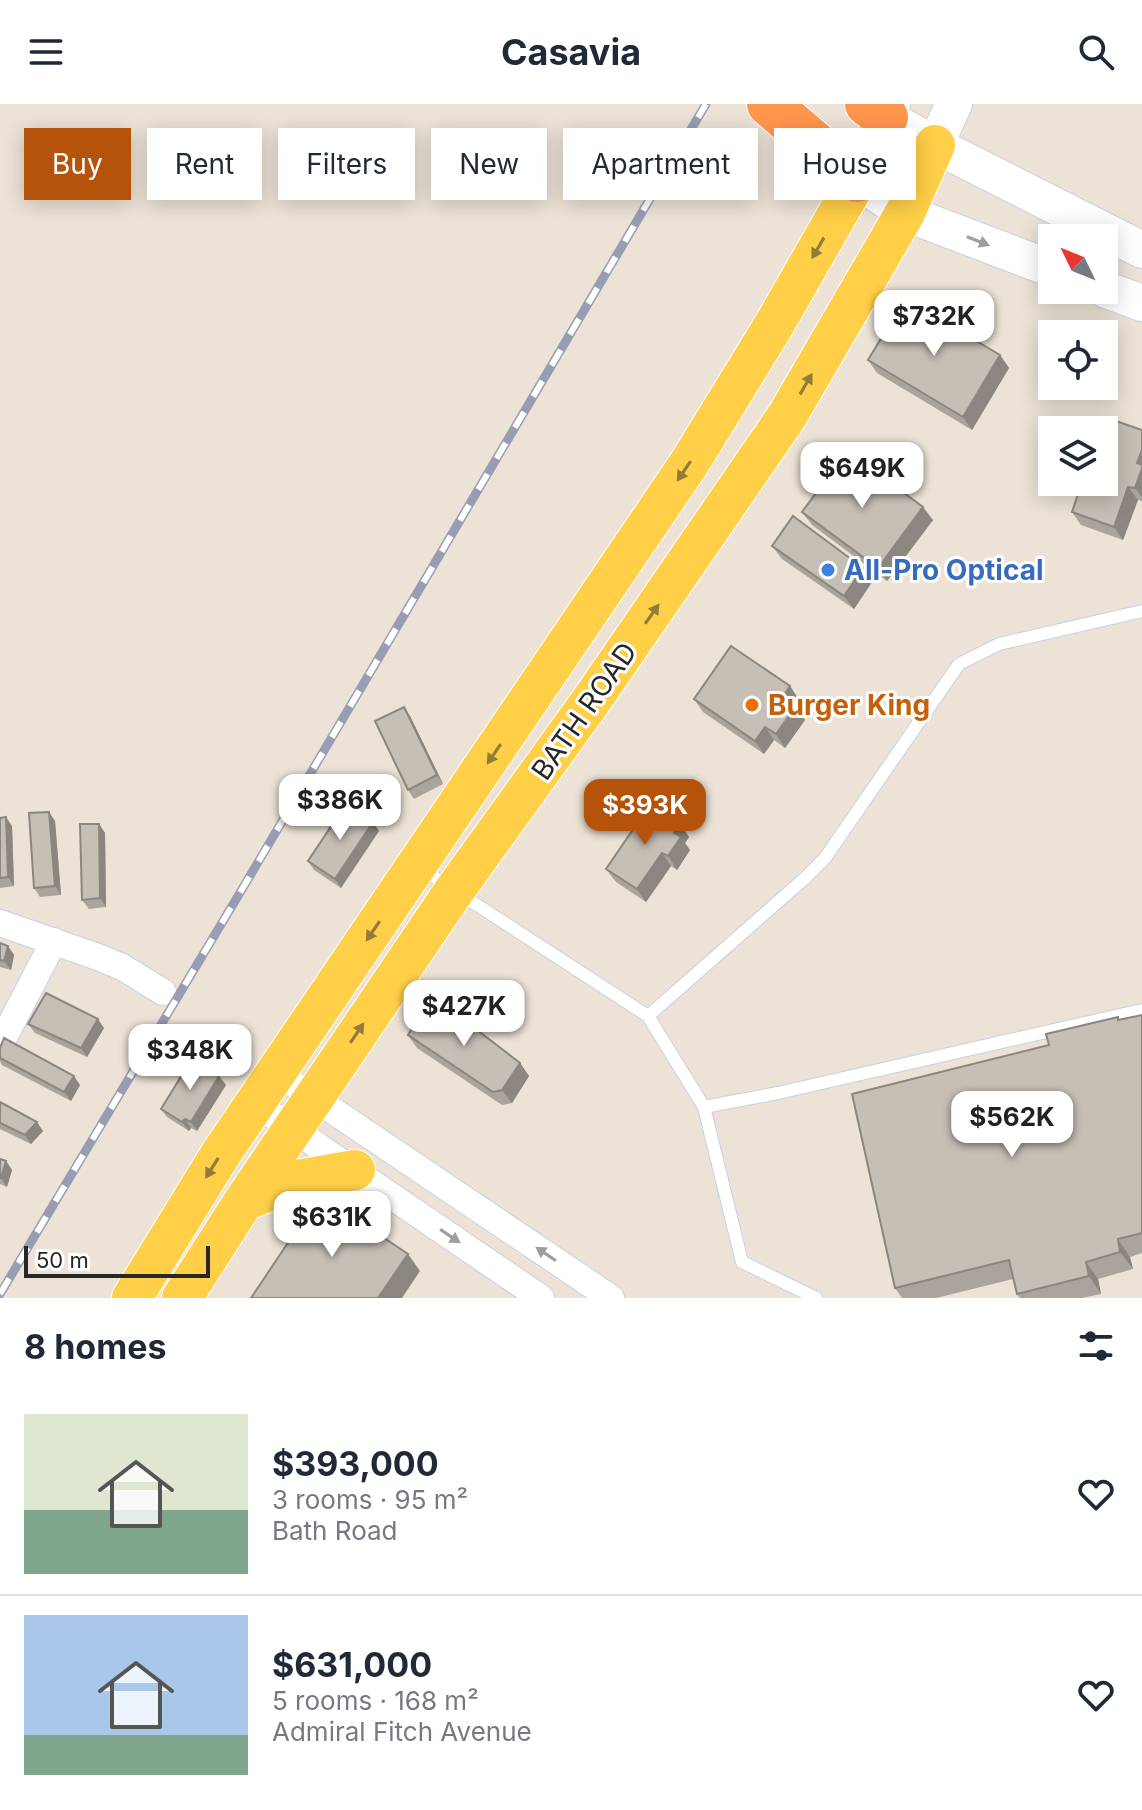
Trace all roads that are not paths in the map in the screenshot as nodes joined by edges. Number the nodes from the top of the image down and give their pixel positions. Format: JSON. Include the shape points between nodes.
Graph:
{"nodes":[{"id":1,"x":769,"y":104,"type":"edge"},
{"id":2,"x":954,"y":104,"type":"edge"},
{"id":3,"x":882,"y":108,"type":"edge"},
{"id":4,"x":797,"y":128,"type":"edge"},
{"id":5,"x":875,"y":128,"type":"edge"},
{"id":6,"x":935,"y":145,"type":"junction"},
{"id":7,"x":846,"y":200,"type":"edge"},
{"id":8,"x":886,"y":200,"type":"edge"},
{"id":9,"x":905,"y":213,"type":"junction"},
{"id":10,"x":1142,"y":250,"type":"edge"},
{"id":11,"x":1038,"y":264,"type":"edge"},
{"id":12,"x":1118,"y":294,"type":"edge"},
{"id":13,"x":1142,"y":303,"type":"edge"},
{"id":14,"x":1142,"y":611,"type":"edge"},
{"id":15,"x":417,"y":866,"type":"junction"},
{"id":16,"x":454,"y":891,"type":"junction"},
{"id":17,"x":0,"y":923,"type":"edge"},
{"id":18,"x":54,"y":941,"type":"junction"},
{"id":19,"x":163,"y":992,"type":"dead end"},
{"id":20,"x":1142,"y":1010,"type":"edge"},
{"id":21,"x":648,"y":1016,"type":"junction"},
{"id":22,"x":0,"y":1045,"type":"edge"},
{"id":23,"x":266,"y":1088,"type":"junction"},
{"id":24,"x":704,"y":1107,"type":"junction"},
{"id":25,"x":304,"y":1114,"type":"junction"},
{"id":26,"x":355,"y":1170,"type":"junction"},
{"id":27,"x":244,"y":1201,"type":"junction"},
{"id":28,"x":132,"y":1298,"type":"edge"},
{"id":29,"x":182,"y":1298,"type":"edge"},
{"id":30,"x":541,"y":1298,"type":"edge"},
{"id":31,"x":611,"y":1298,"type":"edge"},
{"id":32,"x":816,"y":1298,"type":"edge"}],
"edges":[{"from":1,"to":4,"type":"highway"},
{"from":2,"to":6,"type":"main road","name":"BATH ROAD"},
{"from":3,"to":5,"type":"main road","name":"BATH ROAD"},
{"from":3,"to":6,"type":"main road"},
{"from":6,"to":9,"type":"main road","name":"BATH ROAD"},
{"from":6,"to":10,"type":"main road"},
{"from":7,"to":15,"type":"main road","name":"BATH ROAD","one_way":true,"via":[[690,462]]},
{"from":8,"to":9,"type":"main road"},
{"from":9,"to":11,"type":"main road","one_way":true},
{"from":16,"to":9,"type":"main road","name":"BATH ROAD","one_way":true,"via":[[787,416]]},
{"from":12,"to":13,"type":"main road"},
{"from":14,"to":21,"type":"lane","via":[[999,644],[959,664],[825,858]]},
{"from":15,"to":16,"type":"lane"},
{"from":15,"to":23,"type":"main road","name":"BATH ROAD","one_way":true},
{"from":16,"to":21,"type":"lane"},
{"from":25,"to":16,"type":"main road","name":"BATH ROAD","one_way":true},
{"from":17,"to":18,"type":"street"},
{"from":18,"to":19,"type":"street","via":[[122,967]]},
{"from":18,"to":22,"type":"street"},
{"from":20,"to":24,"type":"lane"},
{"from":21,"to":24,"type":"lane"},
{"from":23,"to":25,"type":"street"},
{"from":23,"to":25,"type":"street"},
{"from":23,"to":28,"type":"main road","name":"BATH ROAD","one_way":true},
{"from":24,"to":32,"type":"lane","via":[[742,1262]]},
{"from":25,"to":26,"type":"street"},
{"from":25,"to":27,"type":"main road","name":"BATH ROAD"},
{"from":31,"to":25,"type":"street","one_way":true},
{"from":26,"to":27,"type":"main road","via":[[297,1180]]},
{"from":26,"to":30,"type":"street","one_way":true},
{"from":27,"to":29,"type":"main road","name":"BATH ROAD"}]}
